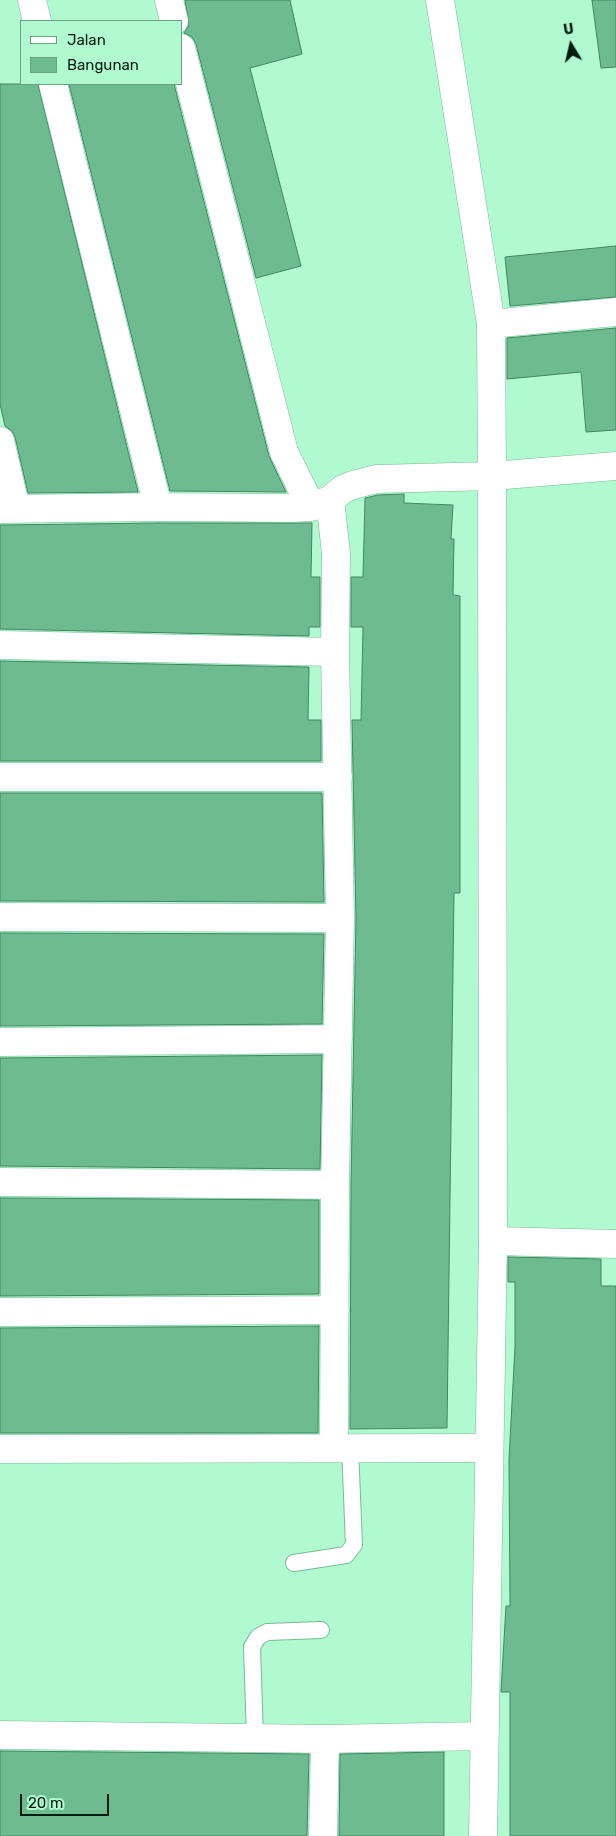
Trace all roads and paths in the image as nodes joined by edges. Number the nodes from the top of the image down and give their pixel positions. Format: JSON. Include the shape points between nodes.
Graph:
{"nodes":[{"id":1,"x":32,"y":0,"type":"edge"},
{"id":2,"x":169,"y":0,"type":"edge"},
{"id":3,"x":440,"y":0,"type":"edge"},
{"id":4,"x":37,"y":20,"type":"edge"},
{"id":5,"x":174,"y":20,"type":"edge"},
{"id":6,"x":182,"y":52,"type":"edge"},
{"id":7,"x":53,"y":85,"type":"edge"},
{"id":8,"x":616,"y":312,"type":"edge"},
{"id":9,"x":491,"y":324,"type":"junction"},
{"id":10,"x":0,"y":441,"type":"edge"},
{"id":11,"x":616,"y":466,"type":"edge"},
{"id":12,"x":492,"y":476,"type":"junction"},
{"id":13,"x":321,"y":504,"type":"junction"},
{"id":14,"x":158,"y":506,"type":"junction"},
{"id":15,"x":8,"y":509,"type":"edge"},
{"id":16,"x":0,"y":645,"type":"edge"},
{"id":17,"x":334,"y":652,"type":"junction"},
{"id":18,"x":338,"y":776,"type":"junction"},
{"id":19,"x":0,"y":777,"type":"edge"},
{"id":20,"x":0,"y":917,"type":"edge"},
{"id":21,"x":340,"y":918,"type":"junction"},
{"id":22,"x":338,"y":1038,"type":"junction"},
{"id":23,"x":0,"y":1042,"type":"edge"},
{"id":24,"x":0,"y":1182,"type":"edge"},
{"id":25,"x":335,"y":1185,"type":"junction"},
{"id":26,"x":493,"y":1241,"type":"junction"},
{"id":27,"x":616,"y":1244,"type":"edge"},
{"id":28,"x":335,"y":1310,"type":"junction"},
{"id":29,"x":0,"y":1312,"type":"edge"},
{"id":30,"x":342,"y":1447,"type":"junction"},
{"id":31,"x":488,"y":1448,"type":"junction"},
{"id":32,"x":0,"y":1449,"type":"edge"},
{"id":33,"x":294,"y":1563,"type":"dead end"},
{"id":34,"x":321,"y":1630,"type":"dead end"},
{"id":35,"x":0,"y":1735,"type":"edge"},
{"id":36,"x":483,"y":1736,"type":"junction"},
{"id":37,"x":255,"y":1738,"type":"junction"},
{"id":38,"x":325,"y":1740,"type":"junction"},
{"id":39,"x":323,"y":1836,"type":"edge"},
{"id":40,"x":483,"y":1836,"type":"edge"}],
"edges":[{"from":1,"to":4,"type":"street"},
{"from":2,"to":5,"type":"street"},
{"from":3,"to":9,"type":"street"},
{"from":6,"to":13,"type":"street","via":[[284,452]]},
{"from":7,"to":14,"type":"street"},
{"from":8,"to":9,"type":"street"},
{"from":9,"to":12,"type":"street"},
{"from":10,"to":15,"type":"street"},
{"from":11,"to":12,"type":"street"},
{"from":12,"to":13,"type":"street","via":[[376,479],[348,487]]},
{"from":12,"to":26,"type":"street"},
{"from":13,"to":14,"type":"street"},
{"from":13,"to":17,"type":"street","via":[[336,553]]},
{"from":14,"to":15,"type":"street"},
{"from":16,"to":17,"type":"street"},
{"from":17,"to":18,"type":"street"},
{"from":18,"to":19,"type":"street"},
{"from":18,"to":21,"type":"street"},
{"from":20,"to":21,"type":"street"},
{"from":21,"to":22,"type":"street"},
{"from":22,"to":23,"type":"street"},
{"from":22,"to":25,"type":"street"},
{"from":24,"to":25,"type":"street"},
{"from":25,"to":28,"type":"street"},
{"from":26,"to":27,"type":"street"},
{"from":26,"to":31,"type":"street"},
{"from":28,"to":29,"type":"street"},
{"from":28,"to":30,"type":"street"},
{"from":30,"to":31,"type":"street"},
{"from":30,"to":32,"type":"street"},
{"from":30,"to":33,"type":"lane","via":[[354,1545],[346,1555]]},
{"from":31,"to":36,"type":"street"},
{"from":34,"to":37,"type":"lane","via":[[267,1632],[258,1636],[252,1647]]},
{"from":35,"to":37,"type":"street"},
{"from":36,"to":38,"type":"street"},
{"from":36,"to":40,"type":"street"},
{"from":37,"to":38,"type":"street"},
{"from":38,"to":39,"type":"street"}]}
